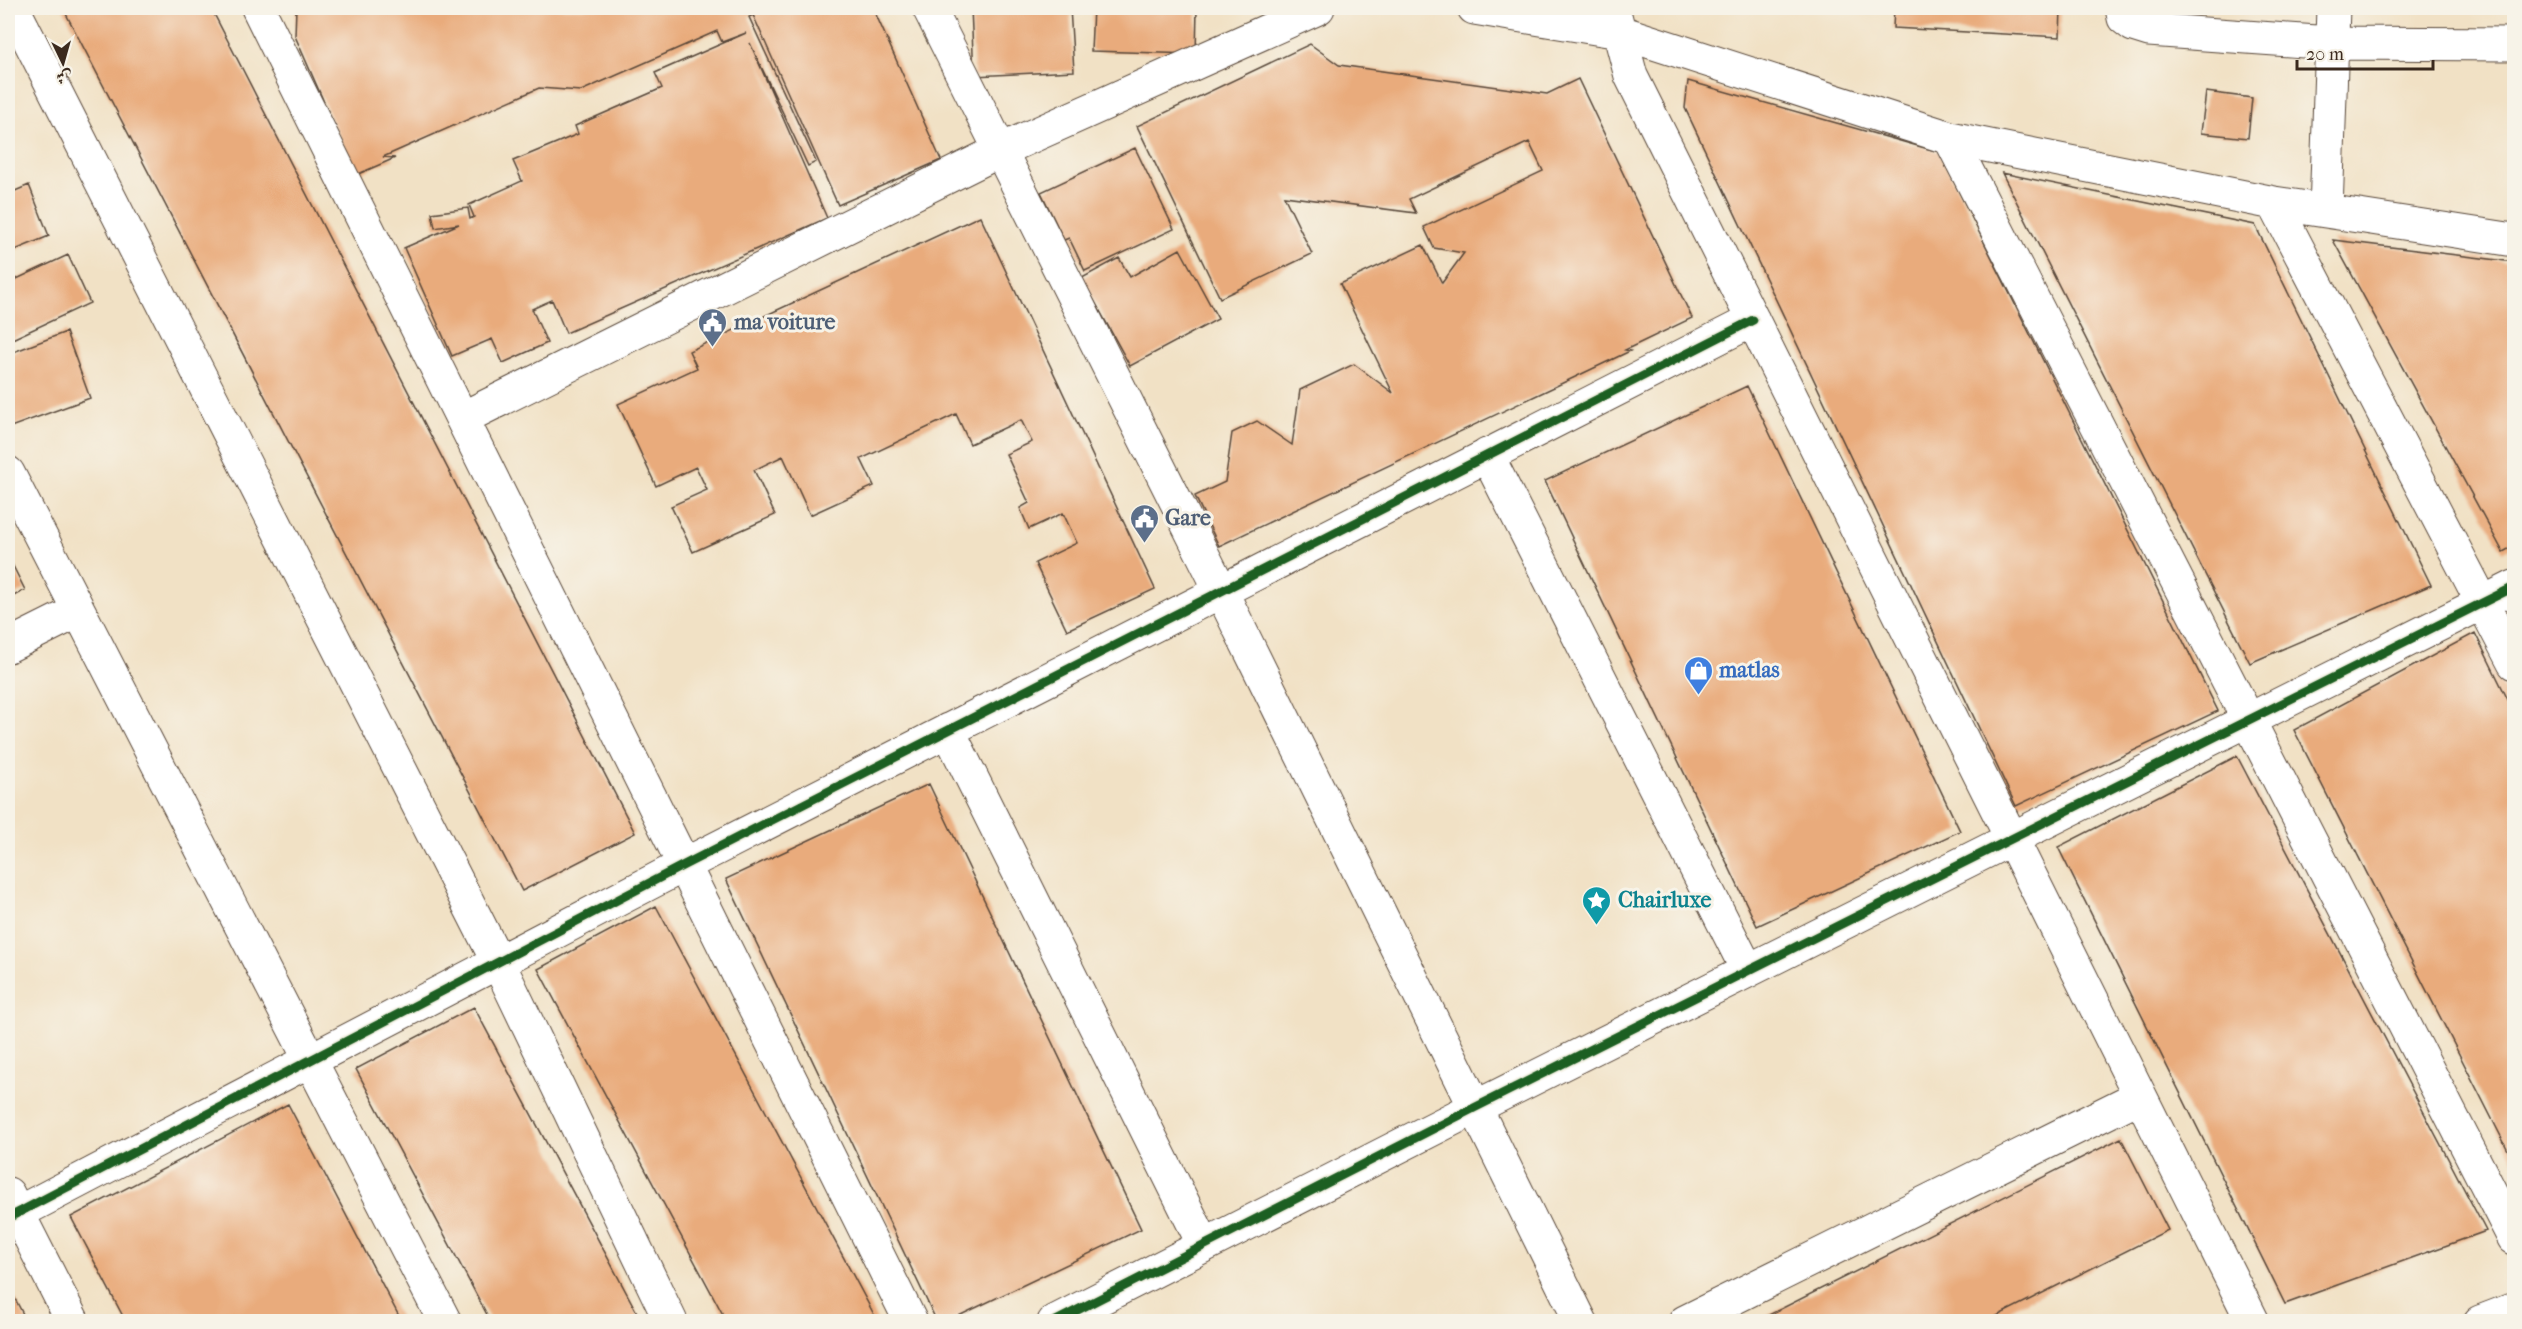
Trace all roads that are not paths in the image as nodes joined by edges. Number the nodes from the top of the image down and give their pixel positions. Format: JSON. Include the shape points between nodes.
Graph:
{"nodes":[{"id":1,"x":13,"y":8,"type":"edge"},
{"id":2,"x":258,"y":8,"type":"edge"},
{"id":3,"x":929,"y":8,"type":"edge"},
{"id":4,"x":1318,"y":8,"type":"edge"},
{"id":5,"x":1474,"y":8,"type":"edge"},
{"id":6,"x":2122,"y":8,"type":"edge"},
{"id":7,"x":2333,"y":8,"type":"edge"},
{"id":8,"x":1617,"y":20,"type":"edge"},
{"id":9,"x":2331,"y":43,"type":"junction"},
{"id":10,"x":2514,"y":44,"type":"edge"},
{"id":11,"x":1950,"y":138,"type":"junction"},
{"id":12,"x":1000,"y":150,"type":"junction"},
{"id":13,"x":2274,"y":203,"type":"junction"},
{"id":14,"x":2326,"y":212,"type":"junction"},
{"id":15,"x":2514,"y":240,"type":"edge"},
{"id":16,"x":1752,"y":320,"type":"junction"},
{"id":17,"x":463,"y":418,"type":"junction"},
{"id":18,"x":1487,"y":455,"type":"junction"},
{"id":19,"x":8,"y":473,"type":"edge"},
{"id":20,"x":2514,"y":587,"type":"edge"},
{"id":21,"x":1221,"y":591,"type":"junction"},
{"id":22,"x":2484,"y":602,"type":"junction"},
{"id":23,"x":78,"y":611,"type":"junction"},
{"id":24,"x":8,"y":646,"type":"edge"},
{"id":25,"x":2514,"y":663,"type":"edge"},
{"id":26,"x":2250,"y":720,"type":"junction"},
{"id":27,"x":948,"y":730,"type":"junction"},
{"id":28,"x":2012,"y":840,"type":"junction"},
{"id":29,"x":684,"y":865,"type":"junction"},
{"id":30,"x":498,"y":962,"type":"junction"},
{"id":31,"x":1748,"y":971,"type":"junction"},
{"id":32,"x":310,"y":1061,"type":"junction"},
{"id":33,"x":2140,"y":1095,"type":"junction"},
{"id":34,"x":1476,"y":1107,"type":"junction"},
{"id":35,"x":11,"y":1208,"type":"edge"},
{"id":36,"x":2514,"y":1238,"type":"edge"},
{"id":37,"x":1204,"y":1245,"type":"junction"},
{"id":38,"x":2514,"y":1308,"type":"edge"},
{"id":39,"x":73,"y":1322,"type":"edge"},
{"id":40,"x":445,"y":1322,"type":"edge"},
{"id":41,"x":671,"y":1322,"type":"edge"},
{"id":42,"x":911,"y":1322,"type":"edge"},
{"id":43,"x":1054,"y":1322,"type":"edge"},
{"id":44,"x":1581,"y":1322,"type":"edge"},
{"id":45,"x":1685,"y":1322,"type":"edge"},
{"id":46,"x":2253,"y":1322,"type":"edge"},
{"id":47,"x":2480,"y":1322,"type":"edge"}],
"edges":[{"from":1,"to":30,"type":"street"},
{"from":2,"to":17,"type":"street"},
{"from":3,"to":12,"type":"street"},
{"from":4,"to":12,"type":"street"},
{"from":5,"to":8,"type":"street"},
{"from":6,"to":9,"type":"street","via":[[2124,18],[2149,30]]},
{"from":7,"to":9,"type":"street"},
{"from":8,"to":11,"type":"street"},
{"from":8,"to":16,"type":"street","via":[[1631,76]]},
{"from":9,"to":10,"type":"street"},
{"from":9,"to":14,"type":"street"},
{"from":11,"to":13,"type":"street"},
{"from":11,"to":26,"type":"street"},
{"from":12,"to":17,"type":"street"},
{"from":12,"to":21,"type":"street"},
{"from":13,"to":14,"type":"street"},
{"from":13,"to":22,"type":"street"},
{"from":14,"to":15,"type":"street"},
{"from":16,"to":18,"type":"street"},
{"from":16,"to":28,"type":"street"},
{"from":17,"to":29,"type":"street"},
{"from":18,"to":21,"type":"street"},
{"from":18,"to":31,"type":"street"},
{"from":19,"to":23,"type":"street"},
{"from":20,"to":22,"type":"street"},
{"from":21,"to":27,"type":"street"},
{"from":21,"to":34,"type":"street"},
{"from":22,"to":25,"type":"street"},
{"from":22,"to":26,"type":"street"},
{"from":23,"to":24,"type":"street"},
{"from":23,"to":32,"type":"street"},
{"from":26,"to":28,"type":"street"},
{"from":26,"to":36,"type":"street"},
{"from":27,"to":29,"type":"street"},
{"from":27,"to":37,"type":"street"},
{"from":28,"to":31,"type":"street"},
{"from":28,"to":33,"type":"street"},
{"from":29,"to":30,"type":"street"},
{"from":29,"to":42,"type":"street"},
{"from":30,"to":32,"type":"street"},
{"from":30,"to":41,"type":"street"},
{"from":31,"to":34,"type":"street"},
{"from":32,"to":35,"type":"street"},
{"from":32,"to":40,"type":"street"},
{"from":33,"to":45,"type":"street"},
{"from":33,"to":46,"type":"street"},
{"from":34,"to":37,"type":"street"},
{"from":34,"to":44,"type":"street"},
{"from":35,"to":39,"type":"street"},
{"from":37,"to":43,"type":"street"},
{"from":38,"to":47,"type":"street"}]}
